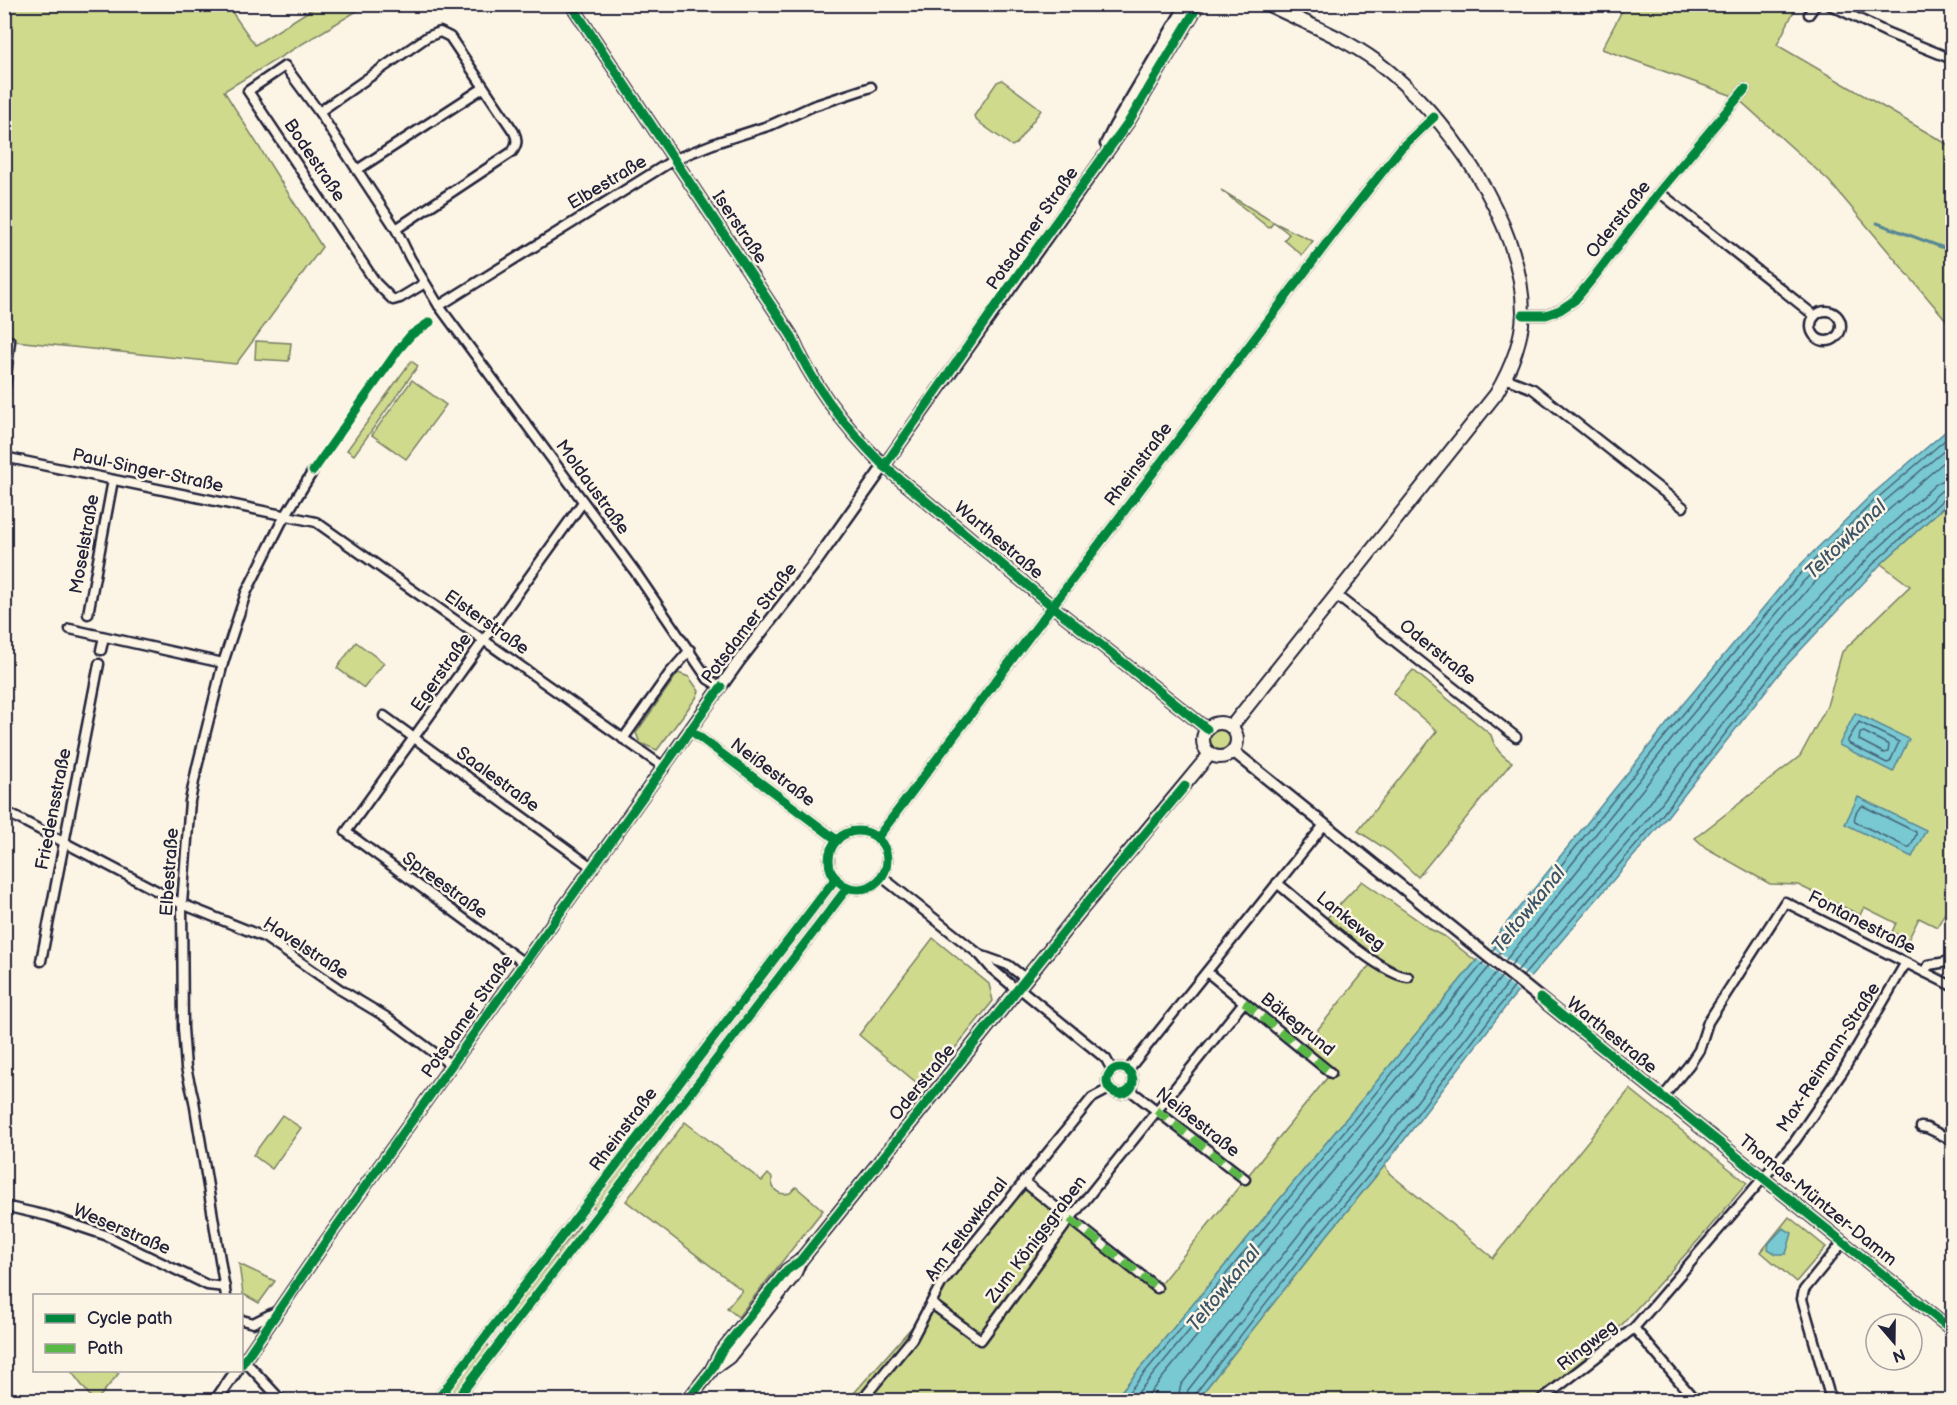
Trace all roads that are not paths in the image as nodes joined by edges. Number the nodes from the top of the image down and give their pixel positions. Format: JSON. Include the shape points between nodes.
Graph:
{"nodes":[{"id":1,"x":571,"y":4,"type":"edge"},
{"id":2,"x":1187,"y":4,"type":"edge"},
{"id":3,"x":1199,"y":4,"type":"edge"},
{"id":4,"x":1267,"y":4,"type":"edge"},
{"id":5,"x":1815,"y":4,"type":"edge"},
{"id":6,"x":1828,"y":4,"type":"edge"},
{"id":7,"x":1809,"y":14,"type":"dead end"},
{"id":8,"x":1953,"y":59,"type":"edge"},
{"id":9,"x":871,"y":87,"type":"dead end"},
{"id":10,"x":483,"y":88,"type":"junction"},
{"id":11,"x":1744,"y":89,"type":"dead end"},
{"id":12,"x":319,"y":112,"type":"junction"},
{"id":13,"x":1434,"y":117,"type":"junction"},
{"id":14,"x":675,"y":159,"type":"junction"},
{"id":15,"x":1096,"y":166,"type":"junction"},
{"id":16,"x":357,"y":170,"type":"junction"},
{"id":17,"x":1659,"y":192,"type":"junction"},
{"id":18,"x":396,"y":229,"type":"junction"},
{"id":19,"x":425,"y":283,"type":"junction"},
{"id":20,"x":439,"y":306,"type":"junction"},
{"id":21,"x":1523,"y":315,"type":"junction"},
{"id":22,"x":1815,"y":316,"type":"dead end"},
{"id":23,"x":10,"y":342,"type":"dead end"},
{"id":24,"x":1505,"y":378,"type":"junction"},
{"id":25,"x":4,"y":394,"type":"edge"},
{"id":26,"x":4,"y":457,"type":"edge"},
{"id":27,"x":884,"y":466,"type":"junction"},
{"id":28,"x":313,"y":471,"type":"dead end"},
{"id":29,"x":113,"y":480,"type":"junction"},
{"id":30,"x":583,"y":502,"type":"junction"},
{"id":31,"x":1683,"y":507,"type":"dead end"},
{"id":32,"x":286,"y":516,"type":"junction"},
{"id":33,"x":1336,"y":595,"type":"junction"},
{"id":34,"x":1052,"y":606,"type":"junction"},
{"id":35,"x":88,"y":614,"type":"dead end"},
{"id":36,"x":70,"y":629,"type":"dead end"},
{"id":37,"x":104,"y":637,"type":"junction"},
{"id":38,"x":484,"y":640,"type":"junction"},
{"id":39,"x":102,"y":650,"type":"dead end"},
{"id":40,"x":690,"y":650,"type":"junction"},
{"id":41,"x":223,"y":663,"type":"junction"},
{"id":42,"x":99,"y":664,"type":"dead end"},
{"id":43,"x":721,"y":687,"type":"junction"},
{"id":44,"x":384,"y":716,"type":"dead end"},
{"id":45,"x":1231,"y":727,"type":"junction"},
{"id":46,"x":1207,"y":729,"type":"junction"},
{"id":47,"x":690,"y":730,"type":"junction"},
{"id":48,"x":1516,"y":737,"type":"dead end"},
{"id":49,"x":414,"y":738,"type":"junction"},
{"id":50,"x":623,"y":739,"type":"junction"},
{"id":51,"x":1233,"y":751,"type":"junction"},
{"id":52,"x":1210,"y":754,"type":"junction"},
{"id":53,"x":664,"y":768,"type":"junction"},
{"id":54,"x":4,"y":811,"type":"edge"},
{"id":55,"x":1324,"y":825,"type":"junction"},
{"id":56,"x":346,"y":832,"type":"joint"},
{"id":57,"x":877,"y":838,"type":"junction"},
{"id":58,"x":837,"y":840,"type":"junction"},
{"id":59,"x":63,"y":842,"type":"junction"},
{"id":60,"x":593,"y":868,"type":"junction"},
{"id":61,"x":882,"y":877,"type":"junction"},
{"id":62,"x":836,"y":878,"type":"junction"},
{"id":63,"x":1277,"y":883,"type":"junction"},
{"id":64,"x":849,"y":887,"type":"junction"},
{"id":65,"x":182,"y":904,"type":"junction"},
{"id":66,"x":980,"y":955,"type":"junction"},
{"id":67,"x":41,"y":961,"type":"dead end"},
{"id":68,"x":1953,"y":961,"type":"edge"},
{"id":69,"x":524,"y":963,"type":"junction"},
{"id":70,"x":1905,"y":964,"type":"junction"},
{"id":71,"x":1207,"y":972,"type":"junction"},
{"id":72,"x":1924,"y":972,"type":"junction"},
{"id":73,"x":762,"y":975,"type":"junction"},
{"id":74,"x":1408,"y":977,"type":"dead end"},
{"id":75,"x":774,"y":984,"type":"junction"},
{"id":76,"x":1020,"y":986,"type":"junction"},
{"id":77,"x":1953,"y":986,"type":"edge"},
{"id":78,"x":1244,"y":1002,"type":"junction"},
{"id":79,"x":451,"y":1065,"type":"junction"},
{"id":80,"x":1112,"y":1070,"type":"junction"},
{"id":81,"x":1128,"y":1070,"type":"junction"},
{"id":82,"x":1331,"y":1073,"type":"dead end"},
{"id":83,"x":1110,"y":1089,"type":"junction"},
{"id":84,"x":1130,"y":1090,"type":"junction"},
{"id":85,"x":671,"y":1094,"type":"junction"},
{"id":86,"x":1663,"y":1097,"type":"junction"},
{"id":87,"x":683,"y":1103,"type":"junction"},
{"id":88,"x":1156,"y":1110,"type":"junction"},
{"id":89,"x":1922,"y":1127,"type":"dead end"},
{"id":90,"x":1953,"y":1140,"type":"edge"},
{"id":91,"x":1764,"y":1177,"type":"junction"},
{"id":92,"x":1245,"y":1179,"type":"dead end"},
{"id":93,"x":1023,"y":1181,"type":"junction"},
{"id":94,"x":4,"y":1206,"type":"edge"},
{"id":95,"x":580,"y":1214,"type":"junction"},
{"id":96,"x":1070,"y":1219,"type":"junction"},
{"id":97,"x":592,"y":1223,"type":"junction"},
{"id":98,"x":1843,"y":1242,"type":"junction"},
{"id":99,"x":1157,"y":1288,"type":"dead end"},
{"id":100,"x":225,"y":1291,"type":"edge"},
{"id":101,"x":932,"y":1304,"type":"junction"},
{"id":102,"x":278,"y":1311,"type":"junction"},
{"id":103,"x":243,"y":1320,"type":"edge"},
{"id":104,"x":1634,"y":1328,"type":"junction"},
{"id":105,"x":491,"y":1330,"type":"junction"},
{"id":106,"x":1953,"y":1330,"type":"edge"},
{"id":107,"x":503,"y":1339,"type":"junction"},
{"id":108,"x":243,"y":1360,"type":"edge"},
{"id":109,"x":243,"y":1365,"type":"edge"},
{"id":110,"x":235,"y":1372,"type":"edge"},
{"id":111,"x":216,"y":1401,"type":"edge"},
{"id":112,"x":281,"y":1401,"type":"edge"},
{"id":113,"x":437,"y":1401,"type":"edge"},
{"id":114,"x":456,"y":1401,"type":"edge"},
{"id":115,"x":688,"y":1401,"type":"edge"},
{"id":116,"x":862,"y":1401,"type":"edge"},
{"id":117,"x":1541,"y":1401,"type":"edge"},
{"id":118,"x":1695,"y":1401,"type":"edge"},
{"id":119,"x":1831,"y":1401,"type":"edge"}],
"edges":[{"from":1,"to":14,"type":"street","name":"Iserstraße"},
{"from":2,"to":15,"type":"street","name":"Potsdamer Straße","via":[[1114,126]]},
{"from":3,"to":15,"type":"street","name":"Potsdamer Straße","via":[[1135,113]]},
{"from":4,"to":13,"type":"main road","via":[[1376,61]]},
{"from":5,"to":7,"type":"street"},
{"from":6,"to":8,"type":"street"},
{"from":9,"to":14,"type":"street","name":"Elbestraße"},
{"from":10,"to":12,"type":"street","name":"Bodestraße","via":[[448,36],[440,33],[427,37]]},
{"from":10,"to":16,"type":"street","name":"Bodestraße"},
{"from":10,"to":18,"type":"street","name":"Bodestraße","via":[[517,137],[517,145]]},
{"from":11,"to":17,"type":"street","name":"Oderstraße"},
{"from":12,"to":16,"type":"street","name":"Bodestraße"},
{"from":12,"to":19,"type":"street","name":"Bodestraße","via":[[285,66],[248,91],[375,283],[393,300]]},
{"from":13,"to":21,"type":"main road","via":[[1489,195],[1515,254]]},
{"from":13,"to":34,"type":"street","name":"Rheinstraße","via":[[1401,148],[1335,232]]},
{"from":14,"to":20,"type":"street","name":"Elbestraße"},
{"from":14,"to":27,"type":"street","name":"Iserstraße","via":[[791,334],[819,385]]},
{"from":15,"to":27,"type":"street","name":"Potsdamer Straße"},
{"from":16,"to":18,"type":"street","name":"Bodestraße"},
{"from":17,"to":21,"type":"street","name":"Oderstraße","via":[[1575,300],[1546,315]]},
{"from":17,"to":22,"type":"street","name":"Oderstraße"},
{"from":18,"to":19,"type":"street","name":"Bodestraße"},
{"from":19,"to":20,"type":"street","name":"Bodestraße"},
{"from":20,"to":30,"type":"street","name":"Moldaustraße"},
{"from":21,"to":24,"type":"main road"},
{"from":23,"to":25,"type":"street"},
{"from":24,"to":31,"type":"street","via":[[1533,389]]},
{"from":24,"to":33,"type":"main road","via":[[1485,410]]},
{"from":26,"to":29,"type":"street","name":"Paul-Singer-Straße"},
{"from":27,"to":34,"type":"street","name":"Warthestraße"},
{"from":27,"to":43,"type":"street","name":"Potsdamer Straße"},
{"from":28,"to":32,"type":"street","name":"Elbestraße"},
{"from":29,"to":32,"type":"street","name":"Paul-Singer-Straße"},
{"from":29,"to":35,"type":"street","name":"Moselstraße"},
{"from":30,"to":38,"type":"street","name":"Egerstraße"},
{"from":30,"to":40,"type":"street","name":"Moldaustraße"},
{"from":32,"to":38,"type":"street","name":"Elsterstraße","via":[[316,522]]},
{"from":32,"to":41,"type":"street","name":"Elbestraße","via":[[246,593]]},
{"from":33,"to":45,"type":"main road"},
{"from":33,"to":48,"type":"street","name":"Oderstraße"},
{"from":34,"to":46,"type":"street","name":"Warthestraße"},
{"from":34,"to":57,"type":"street","name":"Rheinstraße"},
{"from":36,"to":37,"type":"street"},
{"from":37,"to":39,"type":"street"},
{"from":37,"to":41,"type":"street"},
{"from":38,"to":49,"type":"street","name":"Egerstraße"},
{"from":38,"to":50,"type":"street","name":"Elsterstraße"},
{"from":40,"to":43,"type":"street","name":"Moldaustraße","via":[[708,679]]},
{"from":40,"to":50,"type":"street"},
{"from":41,"to":65,"type":"street","name":"Elbestraße","via":[[190,801]]},
{"from":42,"to":59,"type":"street","name":"Friedensstraße"},
{"from":43,"to":47,"type":"street","name":"Potsdamer Straße"},
{"from":44,"to":49,"type":"street","name":"Saalestraße"},
{"from":45,"to":46,"type":"main road","via":[[1216,723]]},
{"from":45,"to":51,"type":"main road","via":[[1237,741]]},
{"from":46,"to":52,"type":"main road","via":[[1203,744]]},
{"from":47,"to":53,"type":"street","name":"Potsdamer Straße"},
{"from":47,"to":58,"type":"street","name":"Neißestraße"},
{"from":49,"to":56,"type":"street","name":"Egerstraße"},
{"from":49,"to":60,"type":"street","name":"Saalestraße"},
{"from":50,"to":53,"type":"street","name":"Elsterstraße"},
{"from":51,"to":52,"type":"main road","via":[[1224,756]]},
{"from":51,"to":55,"type":"street"},
{"from":52,"to":76,"type":"main road","name":"Oderstraße"},
{"from":53,"to":60,"type":"street","name":"Potsdamer Straße"},
{"from":54,"to":59,"type":"street","name":"Havelstraße"},
{"from":55,"to":63,"type":"street"},
{"from":55,"to":86,"type":"street","name":"Warthestraße"},
{"from":56,"to":69,"type":"street","name":"Spreestraße"},
{"from":57,"to":58,"type":"street","via":[[860,831]]},
{"from":57,"to":61,"type":"street","via":[[887,856]]},
{"from":58,"to":62,"type":"street","via":[[830,855]]},
{"from":59,"to":65,"type":"street","name":"Havelstraße"},
{"from":59,"to":67,"type":"street","name":"Friedensstraße"},
{"from":60,"to":69,"type":"street","name":"Potsdamer Straße"},
{"from":61,"to":64,"type":"street","via":[[870,886]]},
{"from":61,"to":66,"type":"street"},
{"from":62,"to":64,"type":"street"},
{"from":62,"to":73,"type":"street","name":"Rheinstraße"},
{"from":63,"to":71,"type":"street"},
{"from":63,"to":74,"type":"street","name":"Lankeweg","via":[[1373,961],[1394,974]]},
{"from":64,"to":75,"type":"street","name":"Rheinstraße"},
{"from":65,"to":79,"type":"street","name":"Havelstraße","via":[[264,937]]},
{"from":65,"to":100,"type":"street","name":"Elbestraße","via":[[186,1068]]},
{"from":66,"to":76,"type":"street","via":[[991,968]]},
{"from":66,"to":76,"type":"street","via":[[1008,965]]},
{"from":68,"to":72,"type":"street","name":"Fontanestraße","via":[[1929,965]]},
{"from":69,"to":79,"type":"street","name":"Potsdamer Straße"},
{"from":70,"to":72,"type":"street","name":"Fontanestraße"},
{"from":70,"to":86,"type":"street","name":"Fontanestraße","via":[[1785,902],[1714,1011],[1699,1050]]},
{"from":70,"to":91,"type":"street","name":"Max-Reimann-Straße","via":[[1843,1071],[1796,1141]]},
{"from":71,"to":78,"type":"street","name":"Bäkegrund"},
{"from":71,"to":81,"type":"street"},
{"from":72,"to":77,"type":"street","name":"Fontanestraße"},
{"from":73,"to":75,"type":"street"},
{"from":73,"to":85,"type":"street","name":"Rheinstraße"},
{"from":75,"to":87,"type":"street","name":"Rheinstraße"},
{"from":76,"to":80,"type":"street","via":[[1106,1059]]},
{"from":76,"to":115,"type":"main road","name":"Oderstraße","via":[[800,1262],[780,1278]]},
{"from":78,"to":82,"type":"street","name":"Bäkegrund"},
{"from":78,"to":88,"type":"street","name":"Bäkegrund"},
{"from":79,"to":102,"type":"street","name":"Potsdamer Straße"},
{"from":80,"to":81,"type":"street"},
{"from":80,"to":83,"type":"street","via":[[1107,1081]]},
{"from":81,"to":84,"type":"street","via":[[1133,1077]]},
{"from":83,"to":84,"type":"street","via":[[1120,1094]]},
{"from":83,"to":93,"type":"street","name":"Am Teltowkanal","via":[[1092,1098]]},
{"from":84,"to":88,"type":"street","name":"Neißestraße"},
{"from":85,"to":87,"type":"street","name":"Rheinstraße"},
{"from":85,"to":95,"type":"street","name":"Rheinstraße"},
{"from":86,"to":91,"type":"street","name":"Thomas-Müntzer-Damm"},
{"from":87,"to":97,"type":"street","name":"Rheinstraße"},
{"from":88,"to":92,"type":"street","name":"Neißestraße"},
{"from":88,"to":96,"type":"street","name":"Zum Königsgraben"},
{"from":89,"to":90,"type":"street"},
{"from":91,"to":98,"type":"street","name":"Thomas-Müntzer-Damm"},
{"from":91,"to":104,"type":"street","name":"Max-Reimann-Straße"},
{"from":93,"to":96,"type":"street"},
{"from":93,"to":101,"type":"street","name":"Am Teltowkanal","via":[[941,1284]]},
{"from":94,"to":100,"type":"street","name":"Weserstraße","via":[[105,1235]]},
{"from":95,"to":97,"type":"street"},
{"from":95,"to":105,"type":"street","name":"Rheinstraße"},
{"from":96,"to":99,"type":"street"},
{"from":96,"to":101,"type":"street","name":"Zum Königsgraben","via":[[981,1340]]},
{"from":97,"to":107,"type":"street","name":"Rheinstraße"},
{"from":98,"to":106,"type":"street","name":"Thomas-Müntzer-Damm"},
{"from":98,"to":119,"type":"street","via":[[1804,1290],[1802,1299]]},
{"from":101,"to":116,"type":"street","name":"Am Teltowkanal","via":[[912,1339]]},
{"from":102,"to":103,"type":"street","via":[[253,1323]]},
{"from":102,"to":108,"type":"street","name":"Potsdamer Straße"},
{"from":104,"to":117,"type":"street","name":"Ringweg"},
{"from":104,"to":118,"type":"street","name":"Ringweg"},
{"from":105,"to":107,"type":"street"},
{"from":105,"to":113,"type":"street","name":"Rheinstraße"},
{"from":107,"to":114,"type":"street","name":"Rheinstraße"},
{"from":109,"to":112,"type":"street"},
{"from":110,"to":111,"type":"street","name":"Potsdamer Straße"}]}
